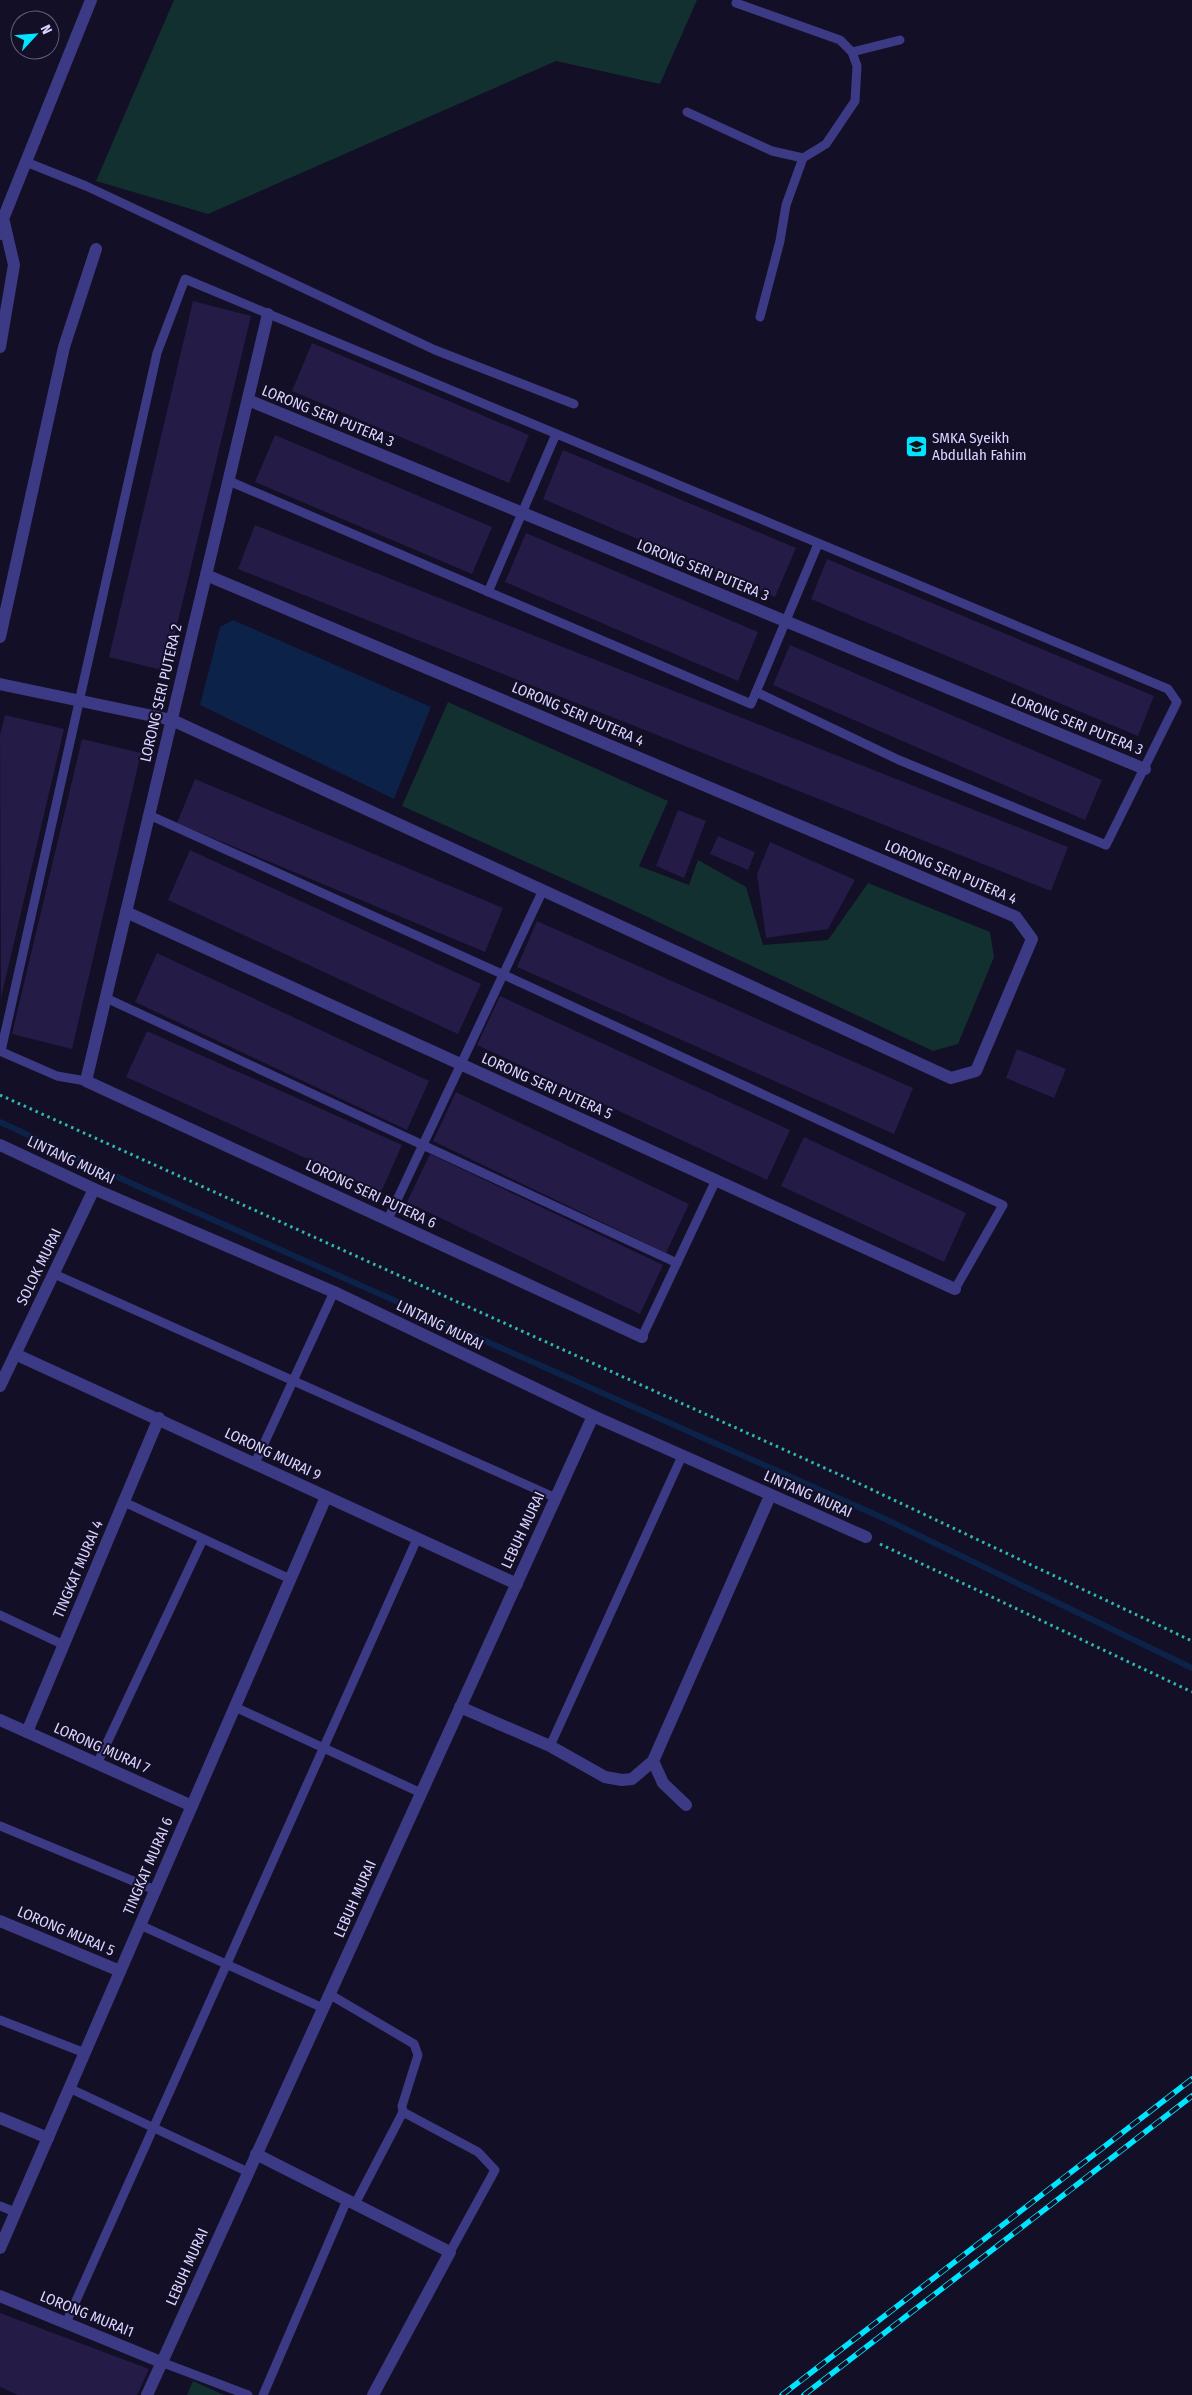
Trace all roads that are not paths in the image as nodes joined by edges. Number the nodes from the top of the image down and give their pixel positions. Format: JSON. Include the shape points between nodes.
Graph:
{"nodes":[{"id":1,"x":90,"y":0,"type":"edge"},
{"id":2,"x":736,"y":3,"type":"dead end"},
{"id":3,"x":900,"y":40,"type":"dead end"},
{"id":4,"x":852,"y":52,"type":"junction"},
{"id":5,"x":687,"y":112,"type":"dead end"},
{"id":6,"x":803,"y":158,"type":"junction"},
{"id":7,"x":26,"y":162,"type":"junction"},
{"id":8,"x":3,"y":219,"type":"junction"},
{"id":9,"x":0,"y":234,"type":"edge"},
{"id":10,"x":96,"y":249,"type":"dead end"},
{"id":11,"x":268,"y":314,"type":"junction"},
{"id":12,"x":760,"y":317,"type":"dead end"},
{"id":13,"x":0,"y":347,"type":"edge"},
{"id":14,"x":248,"y":400,"type":"junction"},
{"id":15,"x":574,"y":404,"type":"dead end"},
{"id":16,"x":556,"y":434,"type":"junction"},
{"id":17,"x":229,"y":481,"type":"junction"},
{"id":18,"x":523,"y":514,"type":"junction"},
{"id":19,"x":818,"y":544,"type":"junction"},
{"id":20,"x":206,"y":575,"type":"junction"},
{"id":21,"x":488,"y":592,"type":"junction"},
{"id":22,"x":786,"y":622,"type":"junction"},
{"id":23,"x":0,"y":637,"type":"edge"},
{"id":24,"x":0,"y":684,"type":"edge"},
{"id":25,"x":756,"y":692,"type":"junction"},
{"id":26,"x":79,"y":700,"type":"junction"},
{"id":27,"x":172,"y":720,"type":"junction"},
{"id":28,"x":1145,"y":769,"type":"junction"},
{"id":29,"x":149,"y":815,"type":"junction"},
{"id":30,"x":543,"y":890,"type":"junction"},
{"id":31,"x":126,"y":912,"type":"junction"},
{"id":32,"x":502,"y":974,"type":"junction"},
{"id":33,"x":106,"y":998,"type":"junction"},
{"id":34,"x":0,"y":1051,"type":"edge"},
{"id":35,"x":460,"y":1064,"type":"junction"},
{"id":36,"x":86,"y":1081,"type":"junction"},
{"id":37,"x":0,"y":1145,"type":"edge"},
{"id":38,"x":422,"y":1145,"type":"junction"},
{"id":39,"x":716,"y":1180,"type":"junction"},
{"id":40,"x":94,"y":1189,"type":"junction"},
{"id":41,"x":388,"y":1219,"type":"junction"},
{"id":42,"x":677,"y":1263,"type":"junction"},
{"id":43,"x":54,"y":1274,"type":"junction"},
{"id":44,"x":955,"y":1289,"type":"joint"},
{"id":45,"x":334,"y":1292,"type":"junction"},
{"id":46,"x":642,"y":1337,"type":"joint"},
{"id":47,"x":15,"y":1354,"type":"junction"},
{"id":48,"x":293,"y":1380,"type":"junction"},
{"id":49,"x":0,"y":1386,"type":"edge"},
{"id":50,"x":593,"y":1416,"type":"junction"},
{"id":51,"x":159,"y":1418,"type":"junction"},
{"id":52,"x":682,"y":1456,"type":"junction"},
{"id":53,"x":255,"y":1463,"type":"junction"},
{"id":54,"x":770,"y":1496,"type":"junction"},
{"id":55,"x":326,"y":1497,"type":"junction"},
{"id":56,"x":556,"y":1498,"type":"junction"},
{"id":57,"x":124,"y":1502,"type":"junction"},
{"id":58,"x":866,"y":1537,"type":"road end"},
{"id":59,"x":203,"y":1539,"type":"junction"},
{"id":60,"x":416,"y":1539,"type":"junction"},
{"id":61,"x":290,"y":1579,"type":"junction"},
{"id":62,"x":517,"y":1584,"type":"junction"},
{"id":63,"x":0,"y":1615,"type":"edge"},
{"id":64,"x":64,"y":1644,"type":"junction"},
{"id":65,"x":235,"y":1707,"type":"junction"},
{"id":66,"x":460,"y":1707,"type":"junction"},
{"id":67,"x":0,"y":1720,"type":"edge"},
{"id":68,"x":27,"y":1732,"type":"junction"},
{"id":69,"x":550,"y":1746,"type":"junction"},
{"id":70,"x":323,"y":1748,"type":"junction"},
{"id":71,"x":654,"y":1761,"type":"junction"},
{"id":72,"x":98,"y":1764,"type":"junction"},
{"id":73,"x":421,"y":1793,"type":"junction"},
{"id":74,"x":686,"y":1805,"type":"dead end"},
{"id":75,"x":192,"y":1806,"type":"junction"},
{"id":76,"x":0,"y":1826,"type":"edge"},
{"id":77,"x":155,"y":1890,"type":"junction"},
{"id":78,"x":0,"y":1921,"type":"edge"},
{"id":79,"x":140,"y":1925,"type":"junction"},
{"id":80,"x":227,"y":1964,"type":"junction"},
{"id":81,"x":120,"y":1971,"type":"junction"},
{"id":82,"x":329,"y":1994,"type":"junction"},
{"id":83,"x":323,"y":2008,"type":"junction"},
{"id":84,"x":0,"y":2020,"type":"edge"},
{"id":85,"x":85,"y":2053,"type":"junction"},
{"id":86,"x":69,"y":2088,"type":"junction"},
{"id":87,"x":403,"y":2112,"type":"junction"},
{"id":88,"x":0,"y":2118,"type":"edge"},
{"id":89,"x":154,"y":2128,"type":"junction"},
{"id":90,"x":48,"y":2138,"type":"junction"},
{"id":91,"x":256,"y":2154,"type":"junction"},
{"id":92,"x":248,"y":2172,"type":"junction"},
{"id":93,"x":351,"y":2202,"type":"junction"},
{"id":94,"x":0,"y":2206,"type":"edge"},
{"id":95,"x":15,"y":2212,"type":"junction"},
{"id":96,"x":0,"y":2248,"type":"edge"},
{"id":97,"x":450,"y":2252,"type":"junction"},
{"id":98,"x":0,"y":2296,"type":"edge"},
{"id":99,"x":66,"y":2323,"type":"junction"},
{"id":100,"x":162,"y":2362,"type":"junction"},
{"id":101,"x":147,"y":2395,"type":"edge"},
{"id":102,"x":248,"y":2395,"type":"edge"},
{"id":103,"x":263,"y":2395,"type":"edge"},
{"id":104,"x":372,"y":2395,"type":"edge"}],
"edges":[{"from":1,"to":7,"type":"street"},
{"from":2,"to":4,"type":"lane","via":[[840,40]]},
{"from":3,"to":4,"type":"lane"},
{"from":4,"to":6,"type":"lane","via":[[857,66],[855,101],[826,144]]},
{"from":5,"to":6,"type":"lane","via":[[772,151]]},
{"from":6,"to":12,"type":"lane","via":[[786,205]]},
{"from":7,"to":8,"type":"street"},
{"from":7,"to":15,"type":"lane","via":[[86,186],[435,350]]},
{"from":8,"to":9,"type":"street"},
{"from":8,"to":13,"type":"street","via":[[14,265]]},
{"from":10,"to":23,"type":"street","via":[[64,346]]},
{"from":11,"to":14,"type":"street","name":"LORONG SERI PUTERA 2"},
{"from":11,"to":16,"type":"lane"},
{"from":11,"to":26,"type":"lane","via":[[185,279],[157,353]]},
{"from":14,"to":17,"type":"street","name":"LORONG SERI PUTERA 2"},
{"from":14,"to":18,"type":"street","name":"LORONG SERI PUTERA 3"},
{"from":16,"to":18,"type":"lane"},
{"from":16,"to":19,"type":"lane"},
{"from":17,"to":20,"type":"street","name":"LORONG SERI PUTERA 2"},
{"from":17,"to":21,"type":"lane"},
{"from":18,"to":21,"type":"lane"},
{"from":18,"to":22,"type":"street","name":"LORONG SERI PUTERA 3"},
{"from":19,"to":22,"type":"lane"},
{"from":19,"to":28,"type":"lane","via":[[1168,689],[1177,702]]},
{"from":20,"to":27,"type":"street","name":"LORONG SERI PUTERA 2"},
{"from":20,"to":30,"type":"street","name":"LORONG SERI PUTERA 4","via":[[1016,917],[1032,939],[976,1071],[951,1078]]},
{"from":21,"to":25,"type":"lane","via":[[751,704]]},
{"from":22,"to":25,"type":"lane"},
{"from":22,"to":28,"type":"street","name":"LORONG SERI PUTERA 3"},
{"from":24,"to":26,"type":"street","name":"LORONG SERI PUTERA 4"},
{"from":25,"to":28,"type":"lane","via":[[899,760],[1106,845]]},
{"from":26,"to":27,"type":"street","name":"LORONG SERI PUTERA 4"},
{"from":26,"to":34,"type":"lane"},
{"from":27,"to":29,"type":"street","name":"LORONG SERI PUTERA 2"},
{"from":27,"to":30,"type":"street","name":"LORONG SERI PUTERA 4"},
{"from":29,"to":31,"type":"street","name":"LORONG SERI PUTERA 2"},
{"from":29,"to":32,"type":"lane"},
{"from":30,"to":32,"type":"lane"},
{"from":31,"to":33,"type":"street","name":"LORONG SERI PUTERA 2"},
{"from":31,"to":35,"type":"street","name":"LORONG SERI PUTERA 5"},
{"from":32,"to":35,"type":"lane"},
{"from":32,"to":44,"type":"lane","via":[[1003,1205]]},
{"from":33,"to":36,"type":"street","name":"LORONG SERI PUTERA 2"},
{"from":33,"to":38,"type":"lane"},
{"from":34,"to":36,"type":"lane","via":[[57,1076]]},
{"from":35,"to":38,"type":"lane"},
{"from":35,"to":39,"type":"street","name":"LORONG SERI PUTERA 5"},
{"from":36,"to":41,"type":"street","name":"LORONG SERI PUTERA 6"},
{"from":37,"to":40,"type":"street","name":"LINTANG MURAI"},
{"from":38,"to":41,"type":"lane"},
{"from":38,"to":42,"type":"lane"},
{"from":39,"to":42,"type":"lane"},
{"from":39,"to":44,"type":"street","name":"LORONG SERI PUTERA 5"},
{"from":40,"to":43,"type":"street","name":"SOLOK MURAI"},
{"from":40,"to":45,"type":"street","name":"LINTANG MURAI"},
{"from":41,"to":46,"type":"street","name":"LORONG SERI PUTERA 6"},
{"from":42,"to":46,"type":"lane"},
{"from":43,"to":47,"type":"street","name":"SOLOK MURAI"},
{"from":43,"to":48,"type":"lane"},
{"from":45,"to":48,"type":"lane"},
{"from":45,"to":50,"type":"street","name":"LINTANG MURAI"},
{"from":47,"to":49,"type":"street","name":"SOLOK MURAI"},
{"from":47,"to":51,"type":"street","name":"LORONG MURAI 9"},
{"from":48,"to":53,"type":"lane"},
{"from":48,"to":56,"type":"lane"},
{"from":50,"to":52,"type":"street","name":"LINTANG MURAI"},
{"from":50,"to":56,"type":"street","name":"LEBUH MURAI"},
{"from":51,"to":53,"type":"street","name":"LORONG MURAI 9"},
{"from":51,"to":57,"type":"street","name":"TINGKAT MURAI 4"},
{"from":52,"to":54,"type":"street","name":"LINTANG MURAI"},
{"from":52,"to":69,"type":"lane"},
{"from":53,"to":55,"type":"street","name":"LORONG MURAI 9"},
{"from":54,"to":58,"type":"street","name":"LINTANG MURAI"},
{"from":54,"to":71,"type":"street"},
{"from":55,"to":60,"type":"street","name":"LORONG MURAI 9"},
{"from":55,"to":61,"type":"street","name":"TINGKAT MURAI 6"},
{"from":56,"to":62,"type":"street","name":"LEBUH MURAI"},
{"from":57,"to":59,"type":"lane"},
{"from":57,"to":64,"type":"street","name":"TINGKAT MURAI 4"},
{"from":59,"to":61,"type":"lane"},
{"from":59,"to":72,"type":"lane"},
{"from":60,"to":62,"type":"street","name":"LORONG MURAI 9"},
{"from":60,"to":70,"type":"lane"},
{"from":61,"to":65,"type":"street","name":"TINGKAT MURAI 6"},
{"from":62,"to":66,"type":"street","name":"LEBUH MURAI"},
{"from":63,"to":64,"type":"lane"},
{"from":64,"to":68,"type":"street","name":"TINGKAT MURAI 4"},
{"from":65,"to":70,"type":"lane"},
{"from":65,"to":75,"type":"street","name":"TINGKAT MURAI 6"},
{"from":66,"to":69,"type":"street"},
{"from":66,"to":73,"type":"street","name":"LEBUH MURAI"},
{"from":67,"to":68,"type":"street","name":"LORONG MURAI 7"},
{"from":68,"to":72,"type":"street","name":"LORONG MURAI 7"},
{"from":69,"to":71,"type":"street","via":[[605,1777],[622,1780],[632,1779]]},
{"from":70,"to":73,"type":"lane"},
{"from":70,"to":80,"type":"lane"},
{"from":71,"to":74,"type":"street","via":[[663,1783]]},
{"from":72,"to":75,"type":"street","name":"LORONG MURAI 7"},
{"from":73,"to":82,"type":"street","name":"LEBUH MURAI"},
{"from":75,"to":77,"type":"street","name":"TINGKAT MURAI 6"},
{"from":76,"to":77,"type":"lane"},
{"from":77,"to":79,"type":"street","name":"TINGKAT MURAI 6"},
{"from":78,"to":81,"type":"street","name":"LORONG MURAI 5"},
{"from":79,"to":80,"type":"lane"},
{"from":79,"to":81,"type":"street","name":"TINGKAT MURAI 6"},
{"from":80,"to":83,"type":"lane"},
{"from":80,"to":89,"type":"lane"},
{"from":81,"to":85,"type":"street","name":"TINGKAT MURAI 6"},
{"from":82,"to":83,"type":"street","name":"LEBUH MURAI"},
{"from":82,"to":87,"type":"lane","via":[[414,2044],[418,2055]]},
{"from":83,"to":91,"type":"street","name":"LEBUH MURAI"},
{"from":84,"to":85,"type":"lane"},
{"from":85,"to":86,"type":"street","name":"TINGKAT MURAI 6"},
{"from":86,"to":89,"type":"lane"},
{"from":86,"to":90,"type":"street","name":"TINGKAT MURAI 6"},
{"from":87,"to":93,"type":"lane"},
{"from":87,"to":97,"type":"lane","via":[[478,2152],[495,2170]]},
{"from":88,"to":90,"type":"street"},
{"from":89,"to":92,"type":"lane"},
{"from":89,"to":99,"type":"lane"},
{"from":90,"to":95,"type":"street","name":"TINGKAT MURAI 6"},
{"from":91,"to":92,"type":"street","name":"LEBUH MURAI"},
{"from":91,"to":93,"type":"street"},
{"from":92,"to":100,"type":"street","name":"LEBUH MURAI"},
{"from":93,"to":97,"type":"street"},
{"from":93,"to":103,"type":"lane"},
{"from":94,"to":95,"type":"lane"},
{"from":95,"to":96,"type":"street","name":"TINGKAT MURAI 6"},
{"from":97,"to":104,"type":"street"},
{"from":98,"to":99,"type":"street","name":"LORONG MURAI1"},
{"from":99,"to":100,"type":"street","name":"LORONG MURAI1"},
{"from":100,"to":101,"type":"street","name":"LEBUH MURAI"},
{"from":100,"to":102,"type":"lane"}]}
